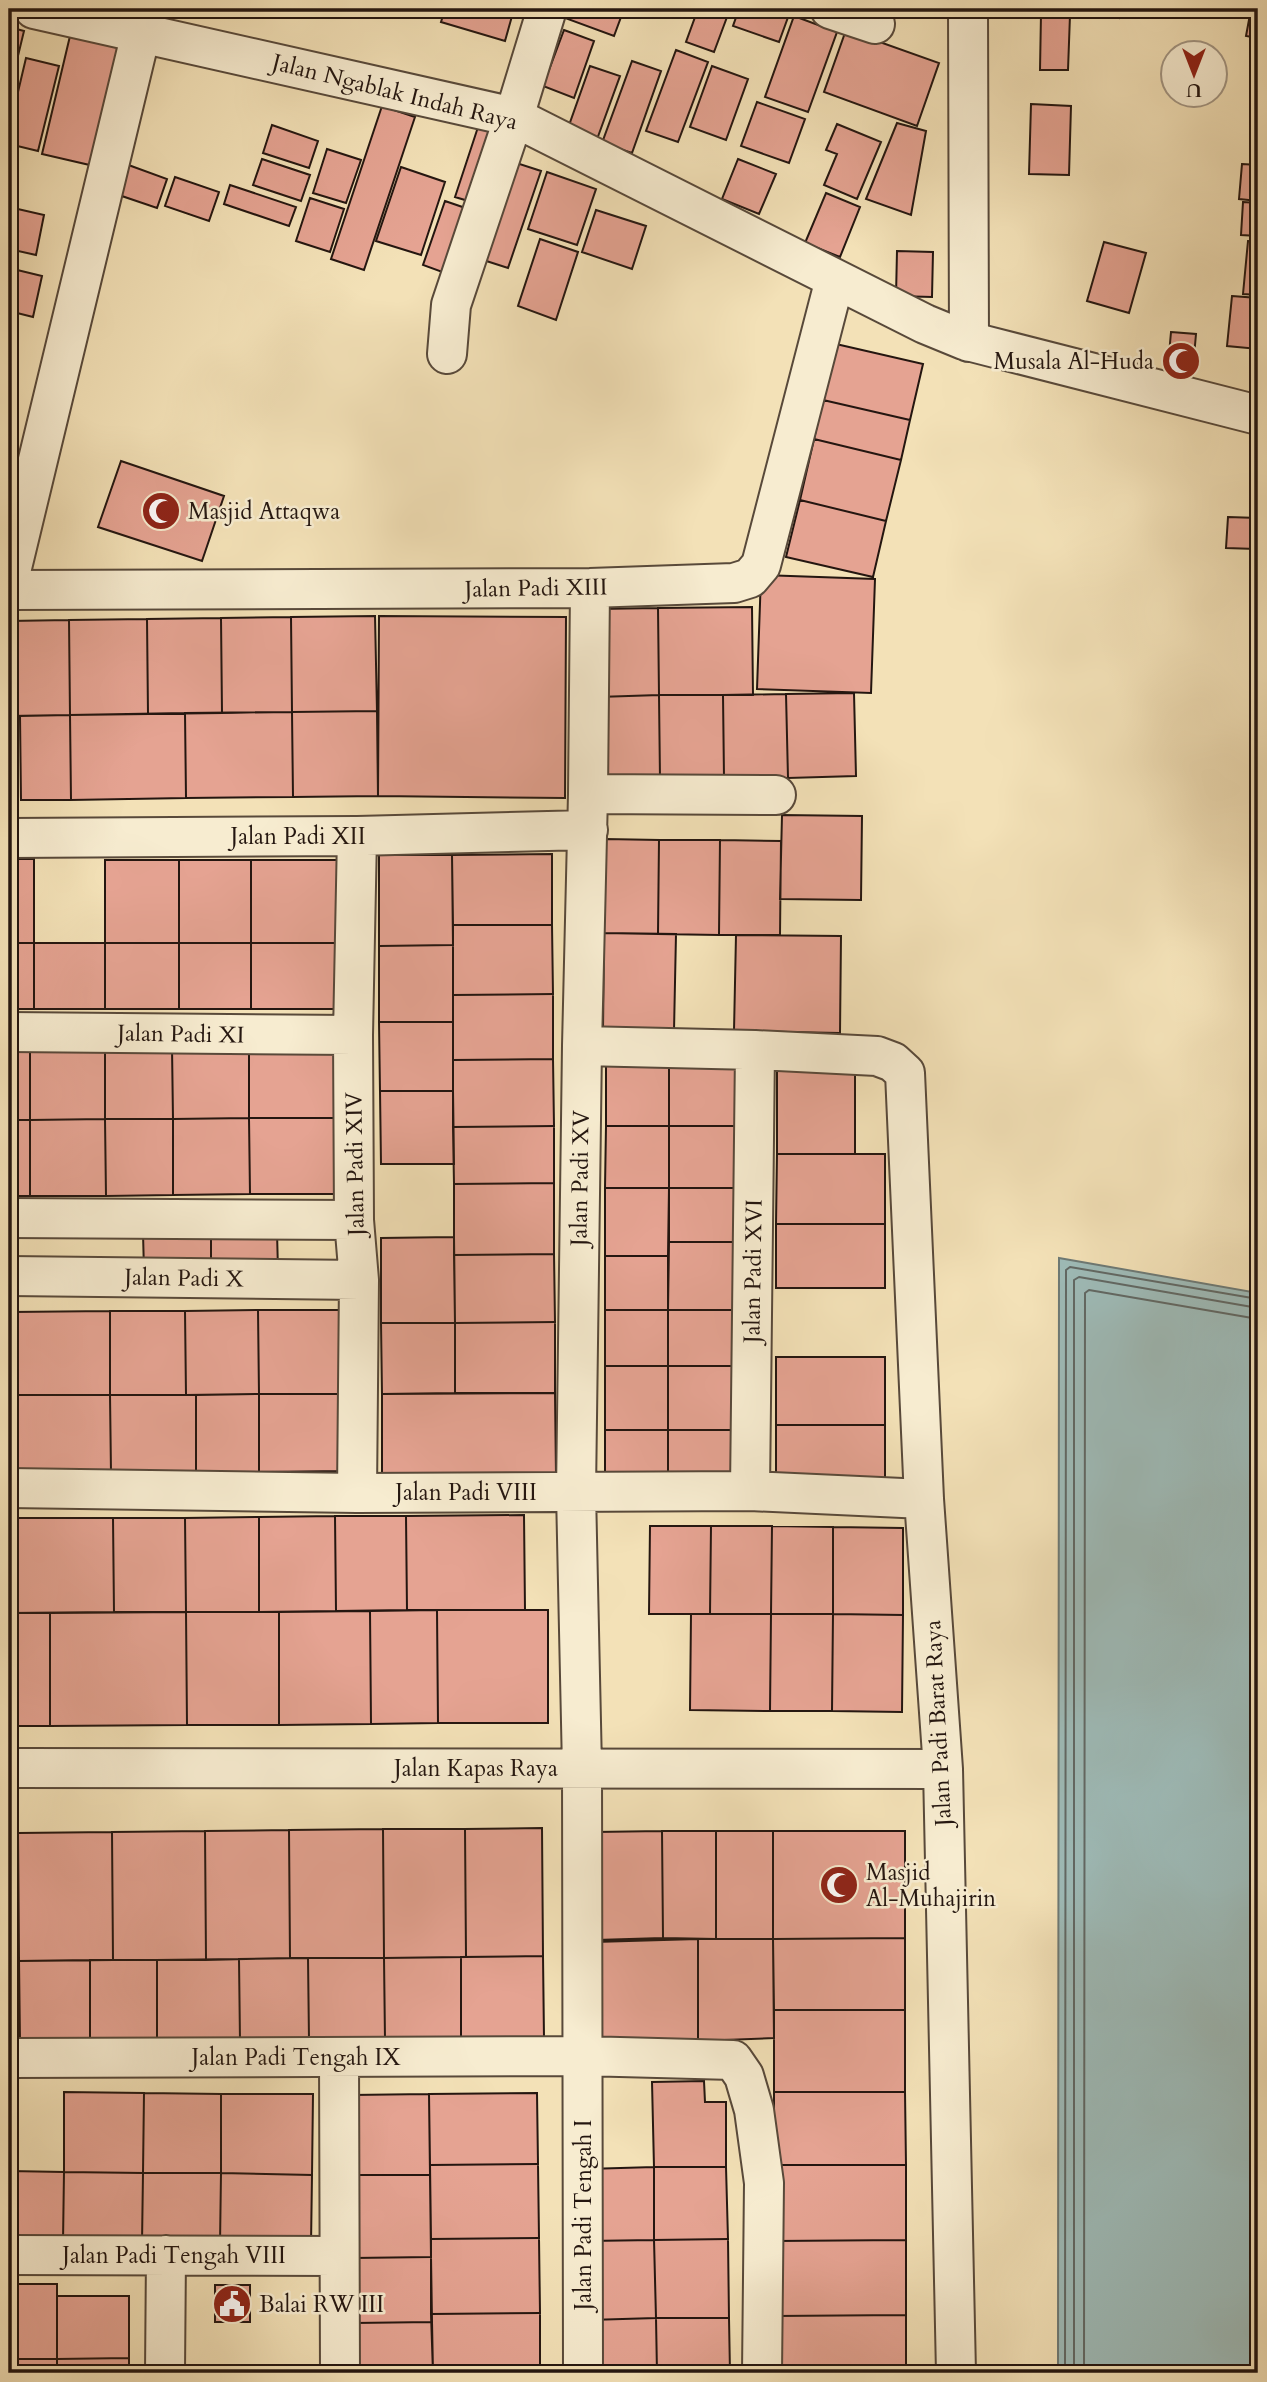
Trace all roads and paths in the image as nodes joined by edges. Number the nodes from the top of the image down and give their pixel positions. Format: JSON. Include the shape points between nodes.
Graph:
{"nodes":[{"id":1,"x":34,"y":9,"type":"edge"},
{"id":2,"x":547,"y":9,"type":"edge"},
{"id":3,"x":830,"y":9,"type":"edge"},
{"id":4,"x":968,"y":9,"type":"edge"},
{"id":5,"x":128,"y":23,"type":"edge"},
{"id":6,"x":874,"y":24,"type":"dead end"},
{"id":7,"x":514,"y":117,"type":"junction"},
{"id":8,"x":835,"y":279,"type":"junction"},
{"id":9,"x":967,"y":341,"type":"junction"},
{"id":10,"x":447,"y":354,"type":"dead end"},
{"id":11,"x":1258,"y":415,"type":"edge"},
{"id":12,"x":9,"y":580,"type":"edge"},
{"id":13,"x":590,"y":588,"type":"junction"},
{"id":14,"x":9,"y":590,"type":"edge"},
{"id":15,"x":776,"y":795,"type":"dead end"},
{"id":16,"x":588,"y":812,"type":"junction"},
{"id":17,"x":357,"y":836,"type":"junction"},
{"id":18,"x":9,"y":838,"type":"edge"},
{"id":19,"x":9,"y":1032,"type":"edge"},
{"id":20,"x":353,"y":1035,"type":"junction"},
{"id":21,"x":582,"y":1046,"type":"junction"},
{"id":22,"x":755,"y":1050,"type":"junction"},
{"id":23,"x":9,"y":1218,"type":"edge"},
{"id":24,"x":354,"y":1220,"type":"junction"},
{"id":25,"x":9,"y":1276,"type":"edge"},
{"id":26,"x":359,"y":1280,"type":"junction"},
{"id":27,"x":9,"y":1488,"type":"edge"},
{"id":28,"x":576,"y":1492,"type":"junction"},
{"id":29,"x":750,"y":1492,"type":"junction"},
{"id":30,"x":357,"y":1493,"type":"junction"},
{"id":31,"x":924,"y":1499,"type":"junction"},
{"id":32,"x":9,"y":1768,"type":"edge"},
{"id":33,"x":582,"y":1768,"type":"junction"},
{"id":34,"x":943,"y":1769,"type":"junction"},
{"id":35,"x":582,"y":2056,"type":"junction"},
{"id":36,"x":339,"y":2057,"type":"junction"},
{"id":37,"x":9,"y":2058,"type":"edge"},
{"id":38,"x":9,"y":2255,"type":"edge"},
{"id":39,"x":166,"y":2255,"type":"junction"},
{"id":40,"x":339,"y":2256,"type":"junction"},
{"id":41,"x":165,"y":2373,"type":"edge"},
{"id":42,"x":340,"y":2373,"type":"edge"},
{"id":43,"x":583,"y":2373,"type":"edge"},
{"id":44,"x":762,"y":2373,"type":"edge"},
{"id":45,"x":956,"y":2373,"type":"edge"}],
"edges":[{"from":1,"to":5,"type":"street","name":"Jalan Ngablak Indah Raya"},
{"from":2,"to":7,"type":"street"},
{"from":3,"to":6,"type":"street"},
{"from":4,"to":9,"type":"street"},
{"from":5,"to":7,"type":"street","name":"Jalan Ngablak Indah Raya"},
{"from":5,"to":12,"type":"street"},
{"from":7,"to":8,"type":"street","name":"Jalan Ngablak Indah Raya"},
{"from":7,"to":10,"type":"street","via":[[452,306]]},
{"from":8,"to":9,"type":"street","name":"Jalan Ngablak Indah Raya"},
{"from":8,"to":13,"type":"street","name":"Jalan Padi XIII","via":[[761,565],[750,578],[734,583]]},
{"from":9,"to":11,"type":"street","name":"Jalan Ngablak Indah Raya"},
{"from":13,"to":14,"type":"street","name":"Jalan Padi XIII"},
{"from":13,"to":16,"type":"street","name":"Jalan Padi XV"},
{"from":15,"to":16,"type":"street","name":"Jalan Padi XII"},
{"from":16,"to":17,"type":"street","name":"Jalan Padi XII"},
{"from":16,"to":21,"type":"street","name":"Jalan Padi XV"},
{"from":17,"to":18,"type":"street","name":"Jalan Padi XII"},
{"from":17,"to":20,"type":"street","name":"Jalan Padi XIV"},
{"from":19,"to":20,"type":"street","name":"Jalan Padi XI"},
{"from":20,"to":24,"type":"street","name":"Jalan Padi XIV"},
{"from":21,"to":22,"type":"street"},
{"from":21,"to":28,"type":"street","name":"Jalan Padi XV"},
{"from":22,"to":29,"type":"street","name":"Jalan Padi XVI"},
{"from":22,"to":31,"type":"street","name":"Jalan Padi Barat Raya","via":[[877,1056],[905,1073]]},
{"from":23,"to":24,"type":"street"},
{"from":24,"to":26,"type":"street","name":"Jalan Padi XIV"},
{"from":25,"to":26,"type":"street","name":"Jalan Padi X"},
{"from":26,"to":30,"type":"street","name":"Jalan Padi XIV"},
{"from":27,"to":30,"type":"street","name":"Jalan Padi VIII"},
{"from":28,"to":29,"type":"street","name":"Jalan Padi VIII"},
{"from":28,"to":30,"type":"street","name":"Jalan Padi VIII"},
{"from":28,"to":33,"type":"street","name":"Jalan Padi XV"},
{"from":29,"to":31,"type":"street","name":"Jalan Padi VIII"},
{"from":31,"to":34,"type":"street","name":"Jalan Padi Barat Raya"},
{"from":32,"to":33,"type":"street","name":"Jalan Kapas Raya"},
{"from":33,"to":34,"type":"street","name":"Jalan Kapas Raya"},
{"from":33,"to":35,"type":"street","name":"Jalan Padi Tengah I"},
{"from":34,"to":45,"type":"street","name":"Jalan Padi Barat Raya"},
{"from":35,"to":36,"type":"street","name":"Jalan Padi Tengah IX"},
{"from":35,"to":43,"type":"street","name":"Jalan Padi Tengah I"},
{"from":35,"to":44,"type":"street","via":[[733,2060],[744,2076],[754,2110],[764,2183]]},
{"from":36,"to":37,"type":"street","name":"Jalan Padi Tengah IX"},
{"from":36,"to":40,"type":"street"},
{"from":38,"to":39,"type":"street","name":"Jalan Padi Tengah VIII"},
{"from":39,"to":40,"type":"street","name":"Jalan Padi Tengah VIII"},
{"from":39,"to":41,"type":"street"},
{"from":40,"to":42,"type":"street"}]}
